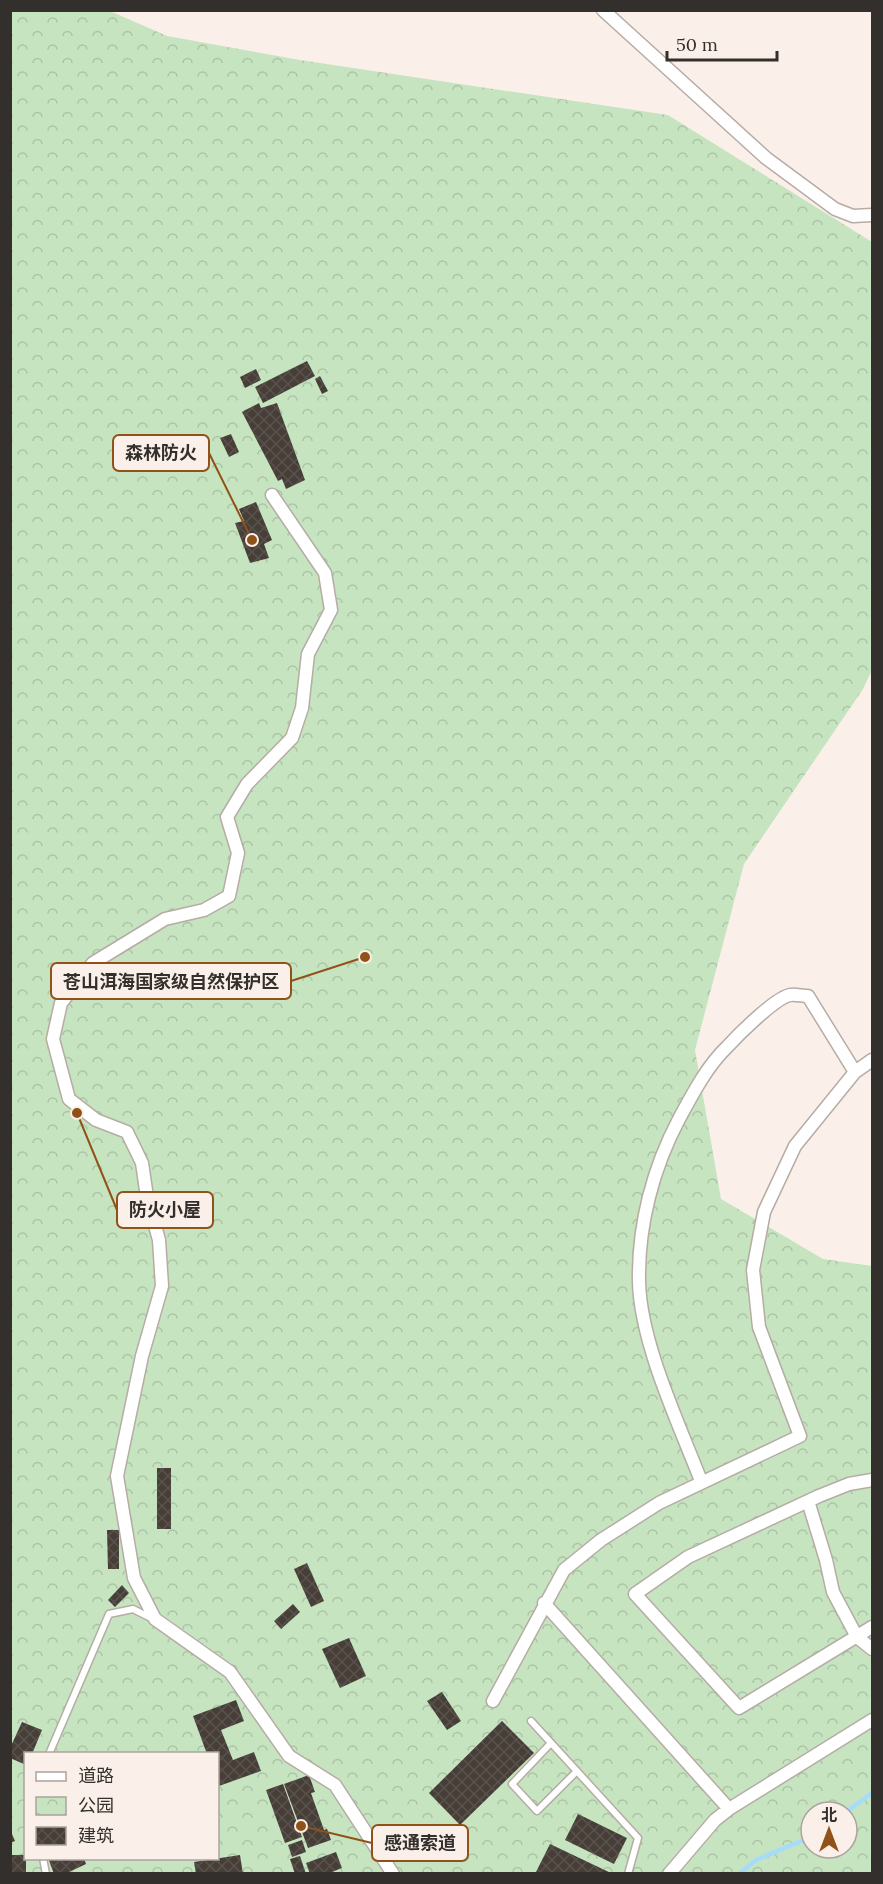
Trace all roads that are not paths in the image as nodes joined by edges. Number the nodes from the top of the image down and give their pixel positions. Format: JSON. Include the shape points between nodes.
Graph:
{"nodes":[{"id":1,"x":603,"y":10,"type":"edge"},
{"id":2,"x":873,"y":216,"type":"edge"},
{"id":3,"x":272,"y":495,"type":"dead end"},
{"id":4,"x":873,"y":1060,"type":"edge"},
{"id":5,"x":855,"y":1072,"type":"junction"},
{"id":6,"x":873,"y":1480,"type":"edge"},
{"id":7,"x":701,"y":1481,"type":"junction"},
{"id":8,"x":808,"y":1501,"type":"junction"},
{"id":9,"x":544,"y":1603,"type":"junction"},
{"id":10,"x":155,"y":1619,"type":"junction"},
{"id":11,"x":873,"y":1627,"type":"edge"},
{"id":12,"x":857,"y":1636,"type":"junction"},
{"id":13,"x":873,"y":1649,"type":"edge"},
{"id":14,"x":493,"y":1701,"type":"dead end"},
{"id":15,"x":873,"y":1720,"type":"edge"},
{"id":16,"x":531,"y":1721,"type":"dead end"},
{"id":17,"x":551,"y":1743,"type":"junction"},
{"id":18,"x":50,"y":1752,"type":"edge"},
{"id":19,"x":576,"y":1771,"type":"junction"},
{"id":20,"x":729,"y":1809,"type":"junction"},
{"id":21,"x":393,"y":1874,"type":"edge"},
{"id":22,"x":628,"y":1874,"type":"edge"},
{"id":23,"x":669,"y":1874,"type":"edge"}],
"edges":[{"from":1,"to":2,"type":"street","via":[[766,158],[835,209],[853,216]]},
{"from":3,"to":10,"type":"street","via":[[325,573],[331,610],[308,654],[302,708],[292,738],[247,784],[227,817],[238,853],[229,897],[204,910],[165,919],[93,963],[61,1003],[54,1039],[69,1099],[96,1120],[127,1132],[142,1163],[159,1240],[162,1287],[142,1356],[117,1476],[134,1578]]},
{"from":4,"to":5,"type":"street"},
{"from":5,"to":7,"type":"street","via":[[795,1146],[764,1212],[753,1270],[759,1327],[800,1436]]},
{"from":5,"to":7,"type":"street","via":[[808,996],[788,995],[748,1025],[719,1055],[662,1151],[650,1191],[639,1282],[663,1383]]},
{"from":6,"to":8,"type":"street","via":[[849,1484]]},
{"from":7,"to":9,"type":"street","via":[[601,1540],[564,1570]]},
{"from":8,"to":12,"type":"street","via":[[832,1592]]},
{"from":8,"to":12,"type":"street","via":[[688,1557],[635,1594],[739,1708]]},
{"from":9,"to":14,"type":"street"},
{"from":9,"to":20,"type":"street"},
{"from":10,"to":18,"type":"lane","via":[[133,1609],[109,1614]]},
{"from":10,"to":21,"type":"street","via":[[230,1672],[289,1756],[335,1785]]},
{"from":11,"to":12,"type":"street"},
{"from":12,"to":13,"type":"street"},
{"from":15,"to":20,"type":"street"},
{"from":16,"to":17,"type":"lane"},
{"from":17,"to":19,"type":"lane"},
{"from":17,"to":19,"type":"lane","via":[[512,1784],[537,1810]]},
{"from":19,"to":22,"type":"lane","via":[[638,1838]]},
{"from":20,"to":23,"type":"street"}]}
